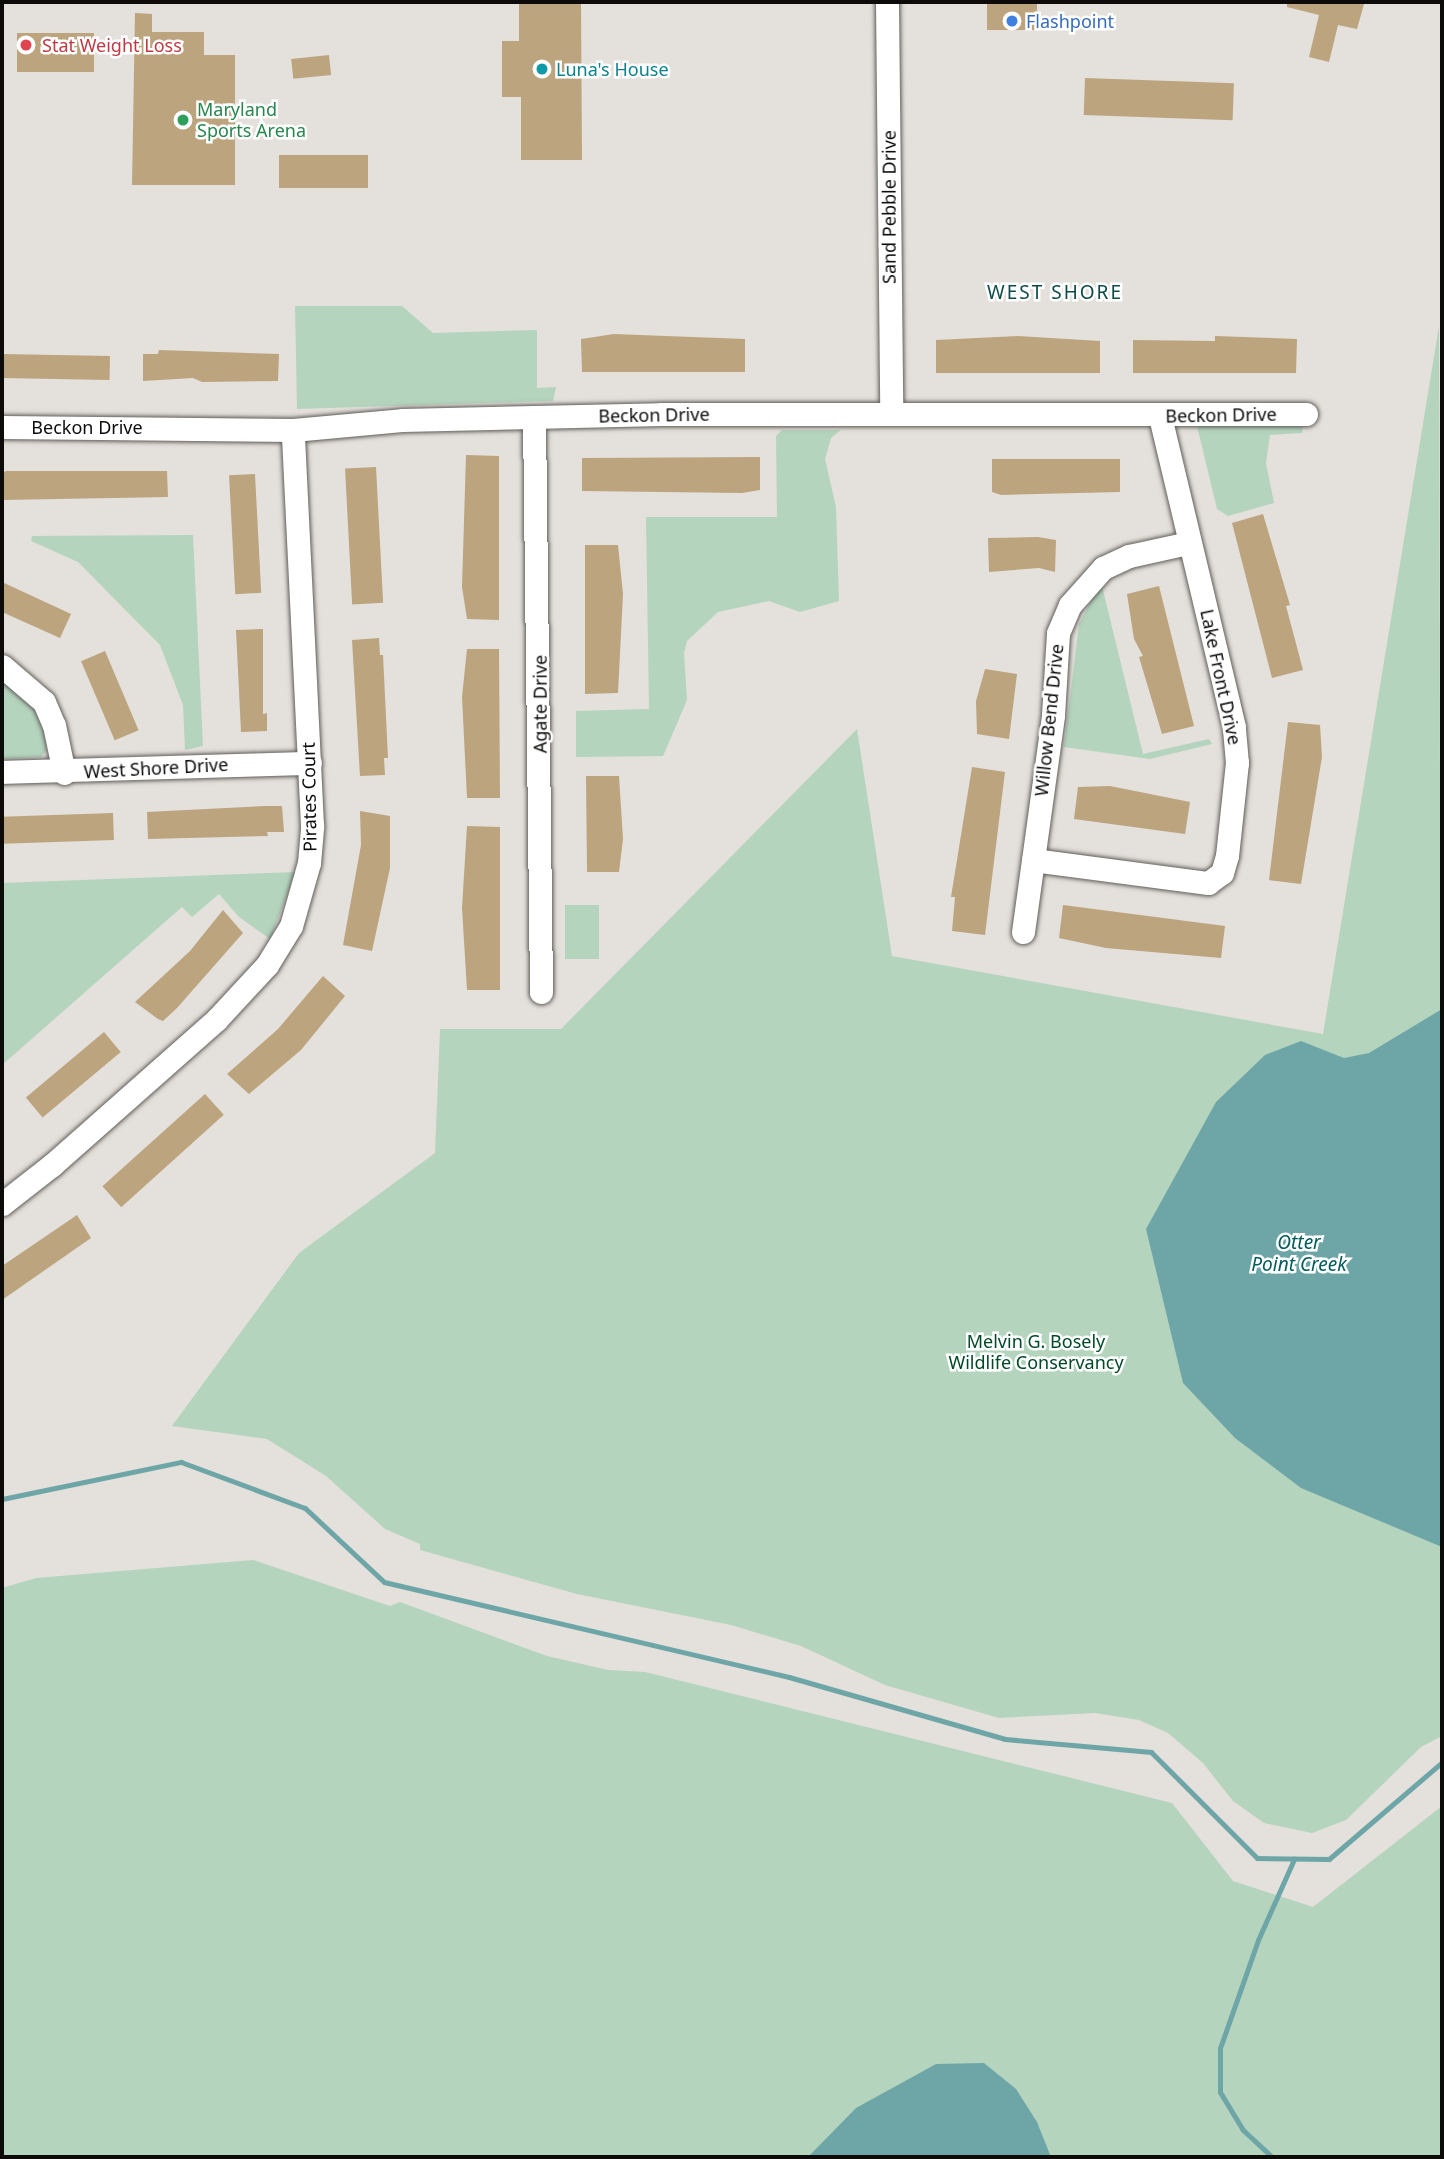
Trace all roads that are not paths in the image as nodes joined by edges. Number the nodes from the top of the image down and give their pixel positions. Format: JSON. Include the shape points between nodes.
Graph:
{"nodes":[{"id":1,"x":887,"y":2,"type":"edge"},
{"id":2,"x":891,"y":412,"type":"junction"},
{"id":3,"x":1306,"y":414,"type":"dead end"},
{"id":4,"x":1160,"y":416,"type":"junction"},
{"id":5,"x":534,"y":417,"type":"junction"},
{"id":6,"x":2,"y":427,"type":"edge"},
{"id":7,"x":293,"y":429,"type":"junction"},
{"id":8,"x":1188,"y":543,"type":"junction"},
{"id":9,"x":2,"y":666,"type":"edge"},
{"id":10,"x":310,"y":762,"type":"junction"},
{"id":11,"x":2,"y":772,"type":"edge"},
{"id":12,"x":64,"y":773,"type":"junction"},
{"id":13,"x":1033,"y":860,"type":"junction"},
{"id":14,"x":1023,"y":932,"type":"dead end"},
{"id":15,"x":541,"y":992,"type":"dead end"},
{"id":16,"x":2,"y":1204,"type":"edge"}],
"edges":[{"from":1,"to":2,"type":"street","name":"Sand Pebble Drive"},
{"from":2,"to":4,"type":"street","name":"Beckon Drive"},
{"from":2,"to":5,"type":"street","name":"Beckon Drive"},
{"from":3,"to":4,"type":"street","name":"Beckon Drive"},
{"from":4,"to":8,"type":"street","name":"Lake Front Drive"},
{"from":5,"to":7,"type":"street","name":"Beckon Drive","via":[[402,420]]},
{"from":5,"to":15,"type":"street","name":"Agate Drive"},
{"from":6,"to":7,"type":"street","name":"Beckon Drive"},
{"from":7,"to":10,"type":"street","name":"Pirates Court"},
{"from":8,"to":13,"type":"street","name":"Willow Bend Drive","via":[[1129,556],[1103,568],[1070,605],[1058,633],[1053,715]]},
{"from":8,"to":13,"type":"street","name":"Lake Front Drive","via":[[1237,748],[1222,873],[1208,883]]},
{"from":9,"to":12,"type":"street","via":[[44,702]]},
{"from":10,"to":12,"type":"street","name":"West Shore Drive"},
{"from":10,"to":16,"type":"street","name":"Pirates Court","via":[[309,863],[291,926],[267,965],[216,1020]]},
{"from":11,"to":12,"type":"street","name":"West Shore Drive"},
{"from":13,"to":14,"type":"street","name":"Willow Bend Drive"}]}
